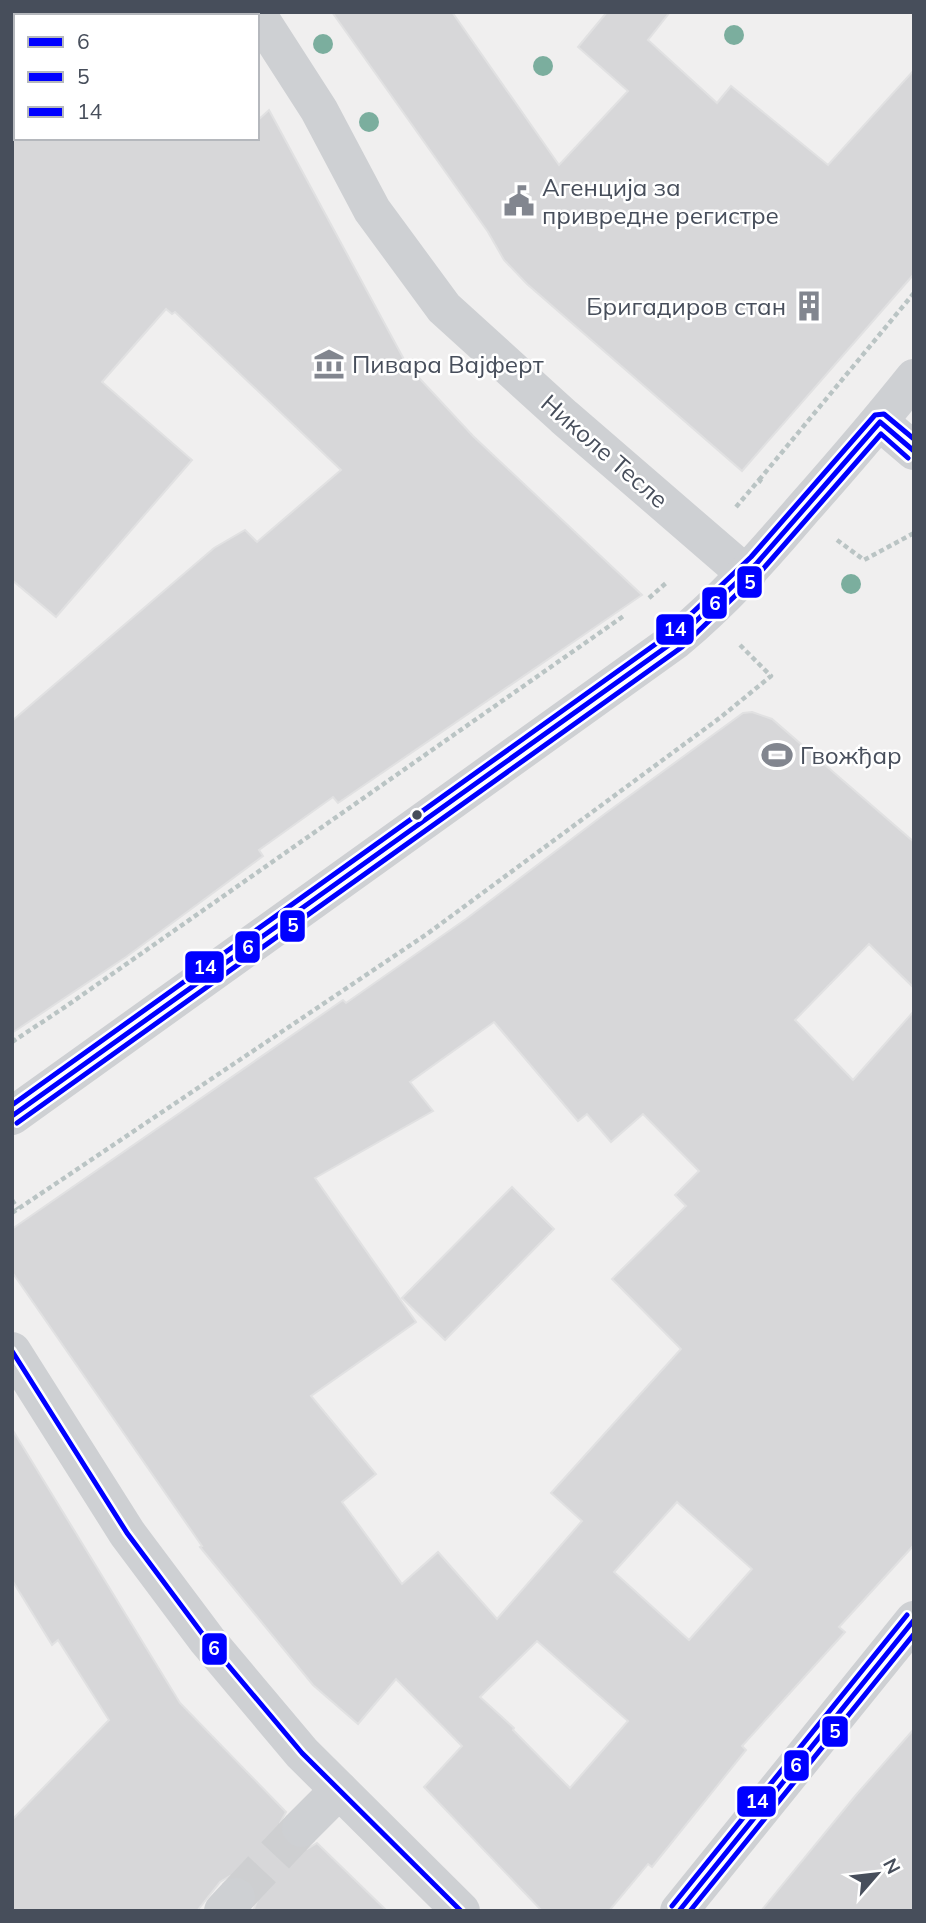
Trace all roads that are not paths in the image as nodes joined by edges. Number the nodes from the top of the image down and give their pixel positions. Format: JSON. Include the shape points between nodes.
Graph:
{"nodes":[{"id":1,"x":259,"y":17,"type":"edge"},
{"id":2,"x":914,"y":378,"type":"edge"},
{"id":3,"x":880,"y":422,"type":"junction"},
{"id":4,"x":914,"y":451,"type":"edge"},
{"id":5,"x":747,"y":575,"type":"junction"},
{"id":6,"x":12,"y":1116,"type":"edge"},
{"id":7,"x":12,"y":1351,"type":"edge"},
{"id":8,"x":914,"y":1620,"type":"edge"},
{"id":9,"x":339,"y":1790,"type":"junction"},
{"id":10,"x":301,"y":1828,"type":"tunnel mouth"},
{"id":11,"x":461,"y":1911,"type":"edge"},
{"id":12,"x":679,"y":1911,"type":"edge"}],
"edges":[{"from":1,"to":5,"type":"street","name":"Николе Тесле","via":[[319,110],[372,210],[444,309]]},
{"from":2,"to":3,"type":"street"},
{"from":3,"to":4,"type":"street"},
{"from":3,"to":5,"type":"street"},
{"from":5,"to":6,"type":"street","via":[[708,613],[636,669]]},
{"from":7,"to":9,"type":"street","via":[[127,1533],[207,1640]]},
{"from":8,"to":12,"type":"street"},
{"from":9,"to":10,"type":"street"},
{"from":9,"to":11,"type":"street"}]}
